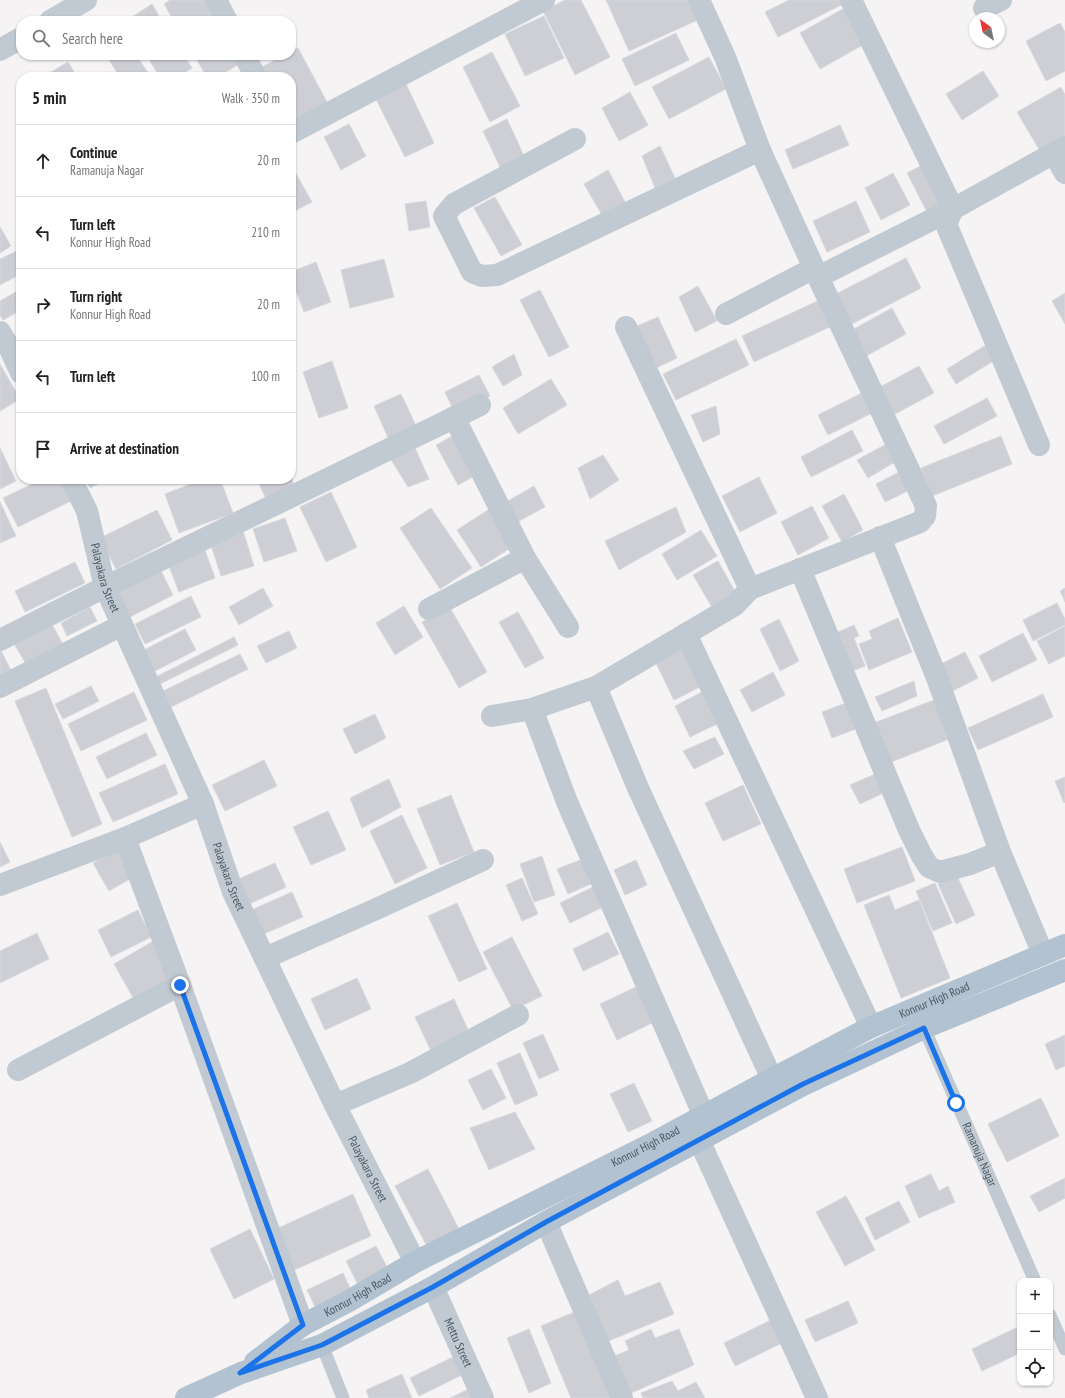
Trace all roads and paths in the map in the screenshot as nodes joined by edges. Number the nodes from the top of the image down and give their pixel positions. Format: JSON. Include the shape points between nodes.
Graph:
{"nodes":[{"id":1,"x":86,"y":0,"type":"edge"},
{"id":2,"x":216,"y":0,"type":"edge"},
{"id":3,"x":544,"y":0,"type":"edge"},
{"id":4,"x":699,"y":0,"type":"edge"},
{"id":5,"x":851,"y":0,"type":"edge"},
{"id":6,"x":59,"y":16,"type":"edge"},
{"id":7,"x":224,"y":16,"type":"edge"},
{"id":8,"x":16,"y":41,"type":"edge"},
{"id":9,"x":0,"y":50,"type":"edge"},
{"id":10,"x":247,"y":60,"type":"edge"},
{"id":11,"x":253,"y":72,"type":"edge"},
{"id":12,"x":296,"y":130,"type":"edge"},
{"id":13,"x":575,"y":139,"type":"dead end"},
{"id":14,"x":760,"y":150,"type":"junction"},
{"id":15,"x":1060,"y":150,"type":"edge"},
{"id":16,"x":1065,"y":173,"type":"edge"},
{"id":17,"x":953,"y":209,"type":"junction"},
{"id":18,"x":816,"y":272,"type":"junction"},
{"id":19,"x":726,"y":314,"type":"dead end"},
{"id":20,"x":626,"y":327,"type":"dead end"},
{"id":21,"x":0,"y":332,"type":"edge"},
{"id":22,"x":16,"y":362,"type":"edge"},
{"id":23,"x":480,"y":405,"type":"dead end"},
{"id":24,"x":454,"y":418,"type":"junction"},
{"id":25,"x":1040,"y":445,"type":"dead end"},
{"id":26,"x":74,"y":484,"type":"edge"},
{"id":27,"x":880,"y":537,"type":"junction"},
{"id":28,"x":526,"y":558,"type":"junction"},
{"id":29,"x":800,"y":569,"type":"junction"},
{"id":30,"x":105,"y":587,"type":"junction"},
{"id":31,"x":750,"y":589,"type":"junction"},
{"id":32,"x":429,"y":609,"type":"dead end"},
{"id":33,"x":122,"y":625,"type":"junction"},
{"id":34,"x":568,"y":627,"type":"dead end"},
{"id":35,"x":686,"y":634,"type":"junction"},
{"id":36,"x":0,"y":640,"type":"edge"},
{"id":37,"x":0,"y":687,"type":"edge"},
{"id":38,"x":596,"y":687,"type":"junction"},
{"id":39,"x":532,"y":709,"type":"junction"},
{"id":40,"x":492,"y":716,"type":"dead end"},
{"id":41,"x":203,"y":804,"type":"junction"},
{"id":42,"x":125,"y":838,"type":"junction"},
{"id":43,"x":1000,"y":852,"type":"junction"},
{"id":44,"x":483,"y":860,"type":"dead end"},
{"id":45,"x":0,"y":885,"type":"edge"},
{"id":46,"x":1065,"y":945,"type":"edge"},
{"id":47,"x":1043,"y":954,"type":"junction"},
{"id":48,"x":264,"y":958,"type":"junction"},
{"id":49,"x":1065,"y":970,"type":"edge"},
{"id":50,"x":180,"y":985,"type":"junction"},
{"id":51,"x":518,"y":1015,"type":"dead end"},
{"id":52,"x":871,"y":1028,"type":"junction"},
{"id":53,"x":924,"y":1028,"type":"junction"},
{"id":54,"x":18,"y":1070,"type":"dead end"},
{"id":55,"x":772,"y":1079,"type":"junction"},
{"id":56,"x":335,"y":1104,"type":"junction"},
{"id":57,"x":704,"y":1116,"type":"junction"},
{"id":58,"x":699,"y":1140,"type":"junction"},
{"id":59,"x":546,"y":1222,"type":"junction"},
{"id":60,"x":415,"y":1262,"type":"junction"},
{"id":61,"x":1034,"y":1278,"type":"edge"},
{"id":62,"x":433,"y":1287,"type":"junction"},
{"id":63,"x":1053,"y":1322,"type":"edge"},
{"id":64,"x":303,"y":1325,"type":"junction"},
{"id":65,"x":322,"y":1345,"type":"junction"},
{"id":66,"x":1065,"y":1349,"type":"edge"},
{"id":67,"x":240,"y":1373,"type":"junction"},
{"id":68,"x":186,"y":1398,"type":"edge"},
{"id":69,"x":343,"y":1398,"type":"edge"},
{"id":70,"x":483,"y":1398,"type":"edge"},
{"id":71,"x":622,"y":1398,"type":"edge"},
{"id":72,"x":817,"y":1398,"type":"edge"}],
"edges":[{"from":1,"to":6,"type":"street"},
{"from":2,"to":7,"type":"street"},
{"from":3,"to":12,"type":"street"},
{"from":4,"to":14,"type":"street","via":[[725,57]]},
{"from":5,"to":17,"type":"street"},
{"from":8,"to":9,"type":"street"},
{"from":10,"to":11,"type":"street"},
{"from":13,"to":14,"type":"street","via":[[454,204],[444,216],[472,272],[482,276],[497,276]]},
{"from":14,"to":18,"type":"street"},
{"from":15,"to":16,"type":"street"},
{"from":15,"to":17,"type":"street"},
{"from":17,"to":18,"type":"street"},
{"from":17,"to":25,"type":"street","via":[[946,224]]},
{"from":18,"to":19,"type":"street"},
{"from":18,"to":27,"type":"street","via":[[926,506],[925,516],[920,522]]},
{"from":20,"to":31,"type":"street"},
{"from":21,"to":22,"type":"street"},
{"from":23,"to":24,"type":"street"},
{"from":24,"to":28,"type":"street"},
{"from":24,"to":30,"type":"street"},
{"from":26,"to":30,"type":"street","name":"Palayakara Street","via":[[87,511]]},
{"from":27,"to":29,"type":"street"},
{"from":27,"to":43,"type":"street","via":[[937,678]]},
{"from":28,"to":32,"type":"street"},
{"from":28,"to":34,"type":"street"},
{"from":29,"to":31,"type":"street"},
{"from":29,"to":43,"type":"street","via":[[910,830],[929,867],[940,872]]},
{"from":30,"to":33,"type":"street","name":"Palayakara Street"},
{"from":30,"to":36,"type":"street"},
{"from":31,"to":35,"type":"street","via":[[735,605]]},
{"from":33,"to":37,"type":"street"},
{"from":33,"to":41,"type":"street","name":"Palayakara Street"},
{"from":35,"to":38,"type":"street"},
{"from":35,"to":52,"type":"street"},
{"from":38,"to":39,"type":"street"},
{"from":38,"to":55,"type":"street","via":[[638,788]]},
{"from":39,"to":40,"type":"street"},
{"from":39,"to":57,"type":"street","via":[[567,802]]},
{"from":41,"to":42,"type":"street"},
{"from":41,"to":48,"type":"street","name":"Palayakara Street","via":[[233,892]]},
{"from":42,"to":45,"type":"street"},
{"from":42,"to":50,"type":"street"},
{"from":43,"to":47,"type":"street"},
{"from":44,"to":48,"type":"street"},
{"from":46,"to":47,"type":"main road","name":"Konnur High Road"},
{"from":47,"to":52,"type":"main road","name":"Konnur High Road"},
{"from":48,"to":56,"type":"street","name":"Palayakara Street"},
{"from":49,"to":53,"type":"main road","name":"Konnur High Road"},
{"from":50,"to":54,"type":"street"},
{"from":50,"to":64,"type":"street"},
{"from":51,"to":56,"type":"street","via":[[410,1073]]},
{"from":52,"to":55,"type":"main road","name":"Konnur High Road"},
{"from":53,"to":58,"type":"main road","name":"Konnur High Road","via":[[803,1084]]},
{"from":53,"to":61,"type":"lane","name":"Ramanuja Nagar"},
{"from":55,"to":57,"type":"main road","name":"Konnur High Road"},
{"from":56,"to":60,"type":"street","name":"Palayakara Street"},
{"from":57,"to":60,"type":"main road","name":"Konnur High Road"},
{"from":58,"to":59,"type":"main road","name":"Konnur High Road"},
{"from":58,"to":72,"type":"street"},
{"from":59,"to":62,"type":"main road","name":"Konnur High Road"},
{"from":59,"to":71,"type":"street"},
{"from":60,"to":64,"type":"main road","name":"Konnur High Road"},
{"from":62,"to":65,"type":"main road","name":"Konnur High Road"},
{"from":62,"to":70,"type":"street","name":"Mettu Street"},
{"from":63,"to":66,"type":"lane"},
{"from":64,"to":67,"type":"main road","name":"Konnur High Road"},
{"from":65,"to":67,"type":"main road","name":"Konnur High Road"},
{"from":65,"to":69,"type":"lane"},
{"from":67,"to":68,"type":"main road","name":"Konnur High Road"}]}
